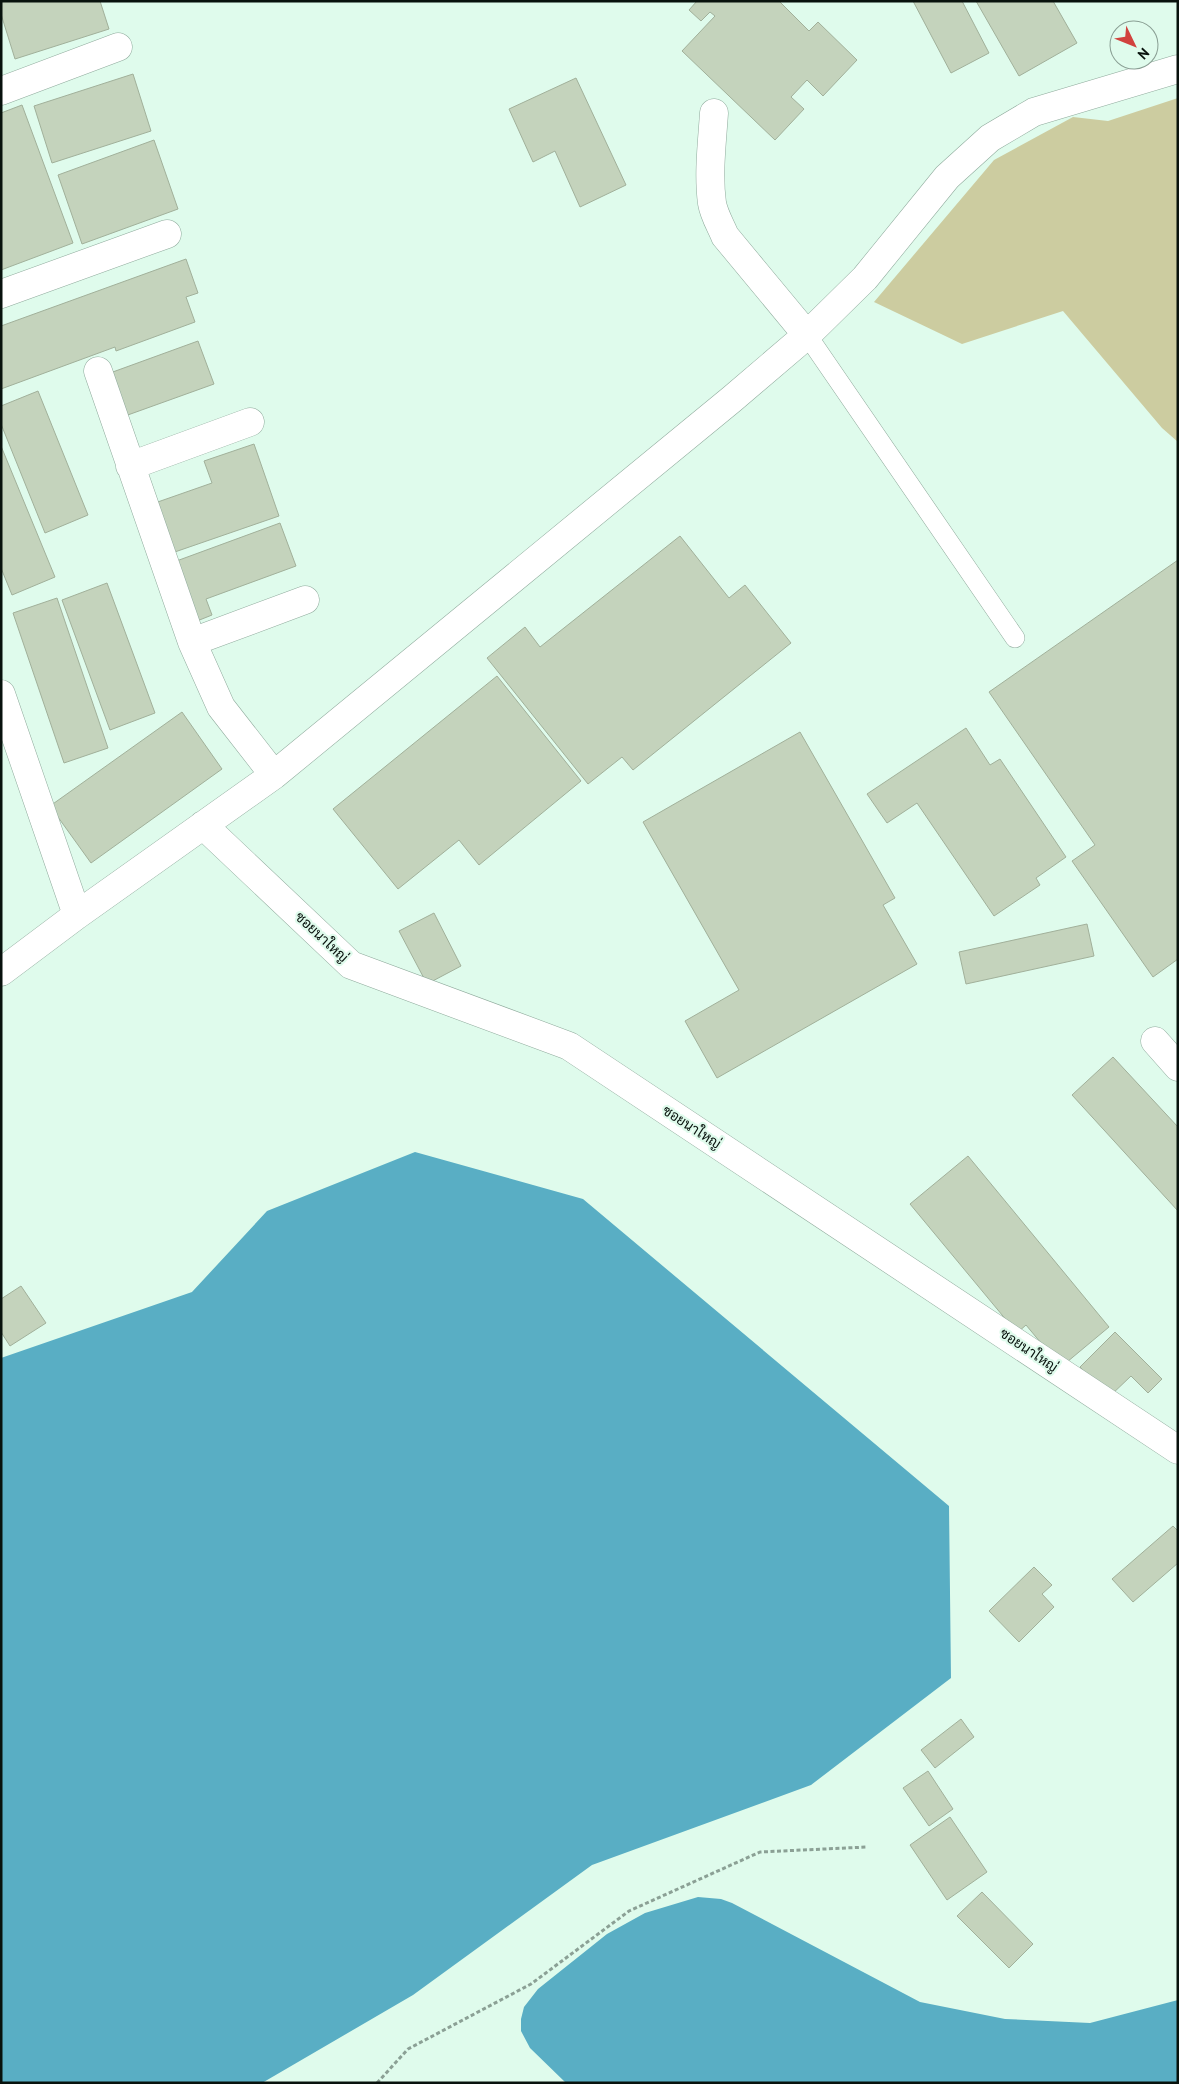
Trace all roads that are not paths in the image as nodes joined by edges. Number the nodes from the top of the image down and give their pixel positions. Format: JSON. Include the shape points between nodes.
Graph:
{"nodes":[{"id":1,"x":118,"y":46,"type":"dead end"},
{"id":2,"x":1178,"y":69,"type":"edge"},
{"id":3,"x":1,"y":91,"type":"edge"},
{"id":4,"x":714,"y":113,"type":"dead end"},
{"id":5,"x":167,"y":234,"type":"dead end"},
{"id":6,"x":1,"y":294,"type":"edge"},
{"id":7,"x":807,"y":335,"type":"junction"},
{"id":8,"x":98,"y":371,"type":"dead end"},
{"id":9,"x":250,"y":422,"type":"dead end"},
{"id":10,"x":130,"y":466,"type":"junction"},
{"id":11,"x":305,"y":600,"type":"dead end"},
{"id":12,"x":1015,"y":638,"type":"dead end"},
{"id":13,"x":192,"y":642,"type":"junction"},
{"id":14,"x":1,"y":694,"type":"edge"},
{"id":15,"x":274,"y":775,"type":"junction"},
{"id":16,"x":203,"y":824,"type":"junction"},
{"id":17,"x":77,"y":915,"type":"junction"},
{"id":18,"x":1,"y":972,"type":"edge"},
{"id":19,"x":1155,"y":1041,"type":"dead end"},
{"id":20,"x":1178,"y":1067,"type":"edge"},
{"id":21,"x":1178,"y":1450,"type":"edge"}],
"edges":[{"from":1,"to":3,"type":"street"},
{"from":2,"to":7,"type":"street","via":[[1034,112],[990,138],[948,177],[865,278]]},
{"from":4,"to":7,"type":"street","via":[[711,179],[712,205],[718,220],[726,236]]},
{"from":5,"to":6,"type":"street"},
{"from":7,"to":12,"type":"lane"},
{"from":7,"to":15,"type":"street"},
{"from":8,"to":10,"type":"street"},
{"from":9,"to":10,"type":"street"},
{"from":10,"to":13,"type":"street"},
{"from":11,"to":13,"type":"street"},
{"from":13,"to":15,"type":"street","via":[[221,707]]},
{"from":14,"to":17,"type":"street"},
{"from":15,"to":16,"type":"street"},
{"from":16,"to":17,"type":"street"},
{"from":16,"to":21,"type":"street","name":"ซอยนาใหญ่","via":[[351,965],[568,1046]]},
{"from":17,"to":18,"type":"street"},
{"from":19,"to":20,"type":"street"}]}
